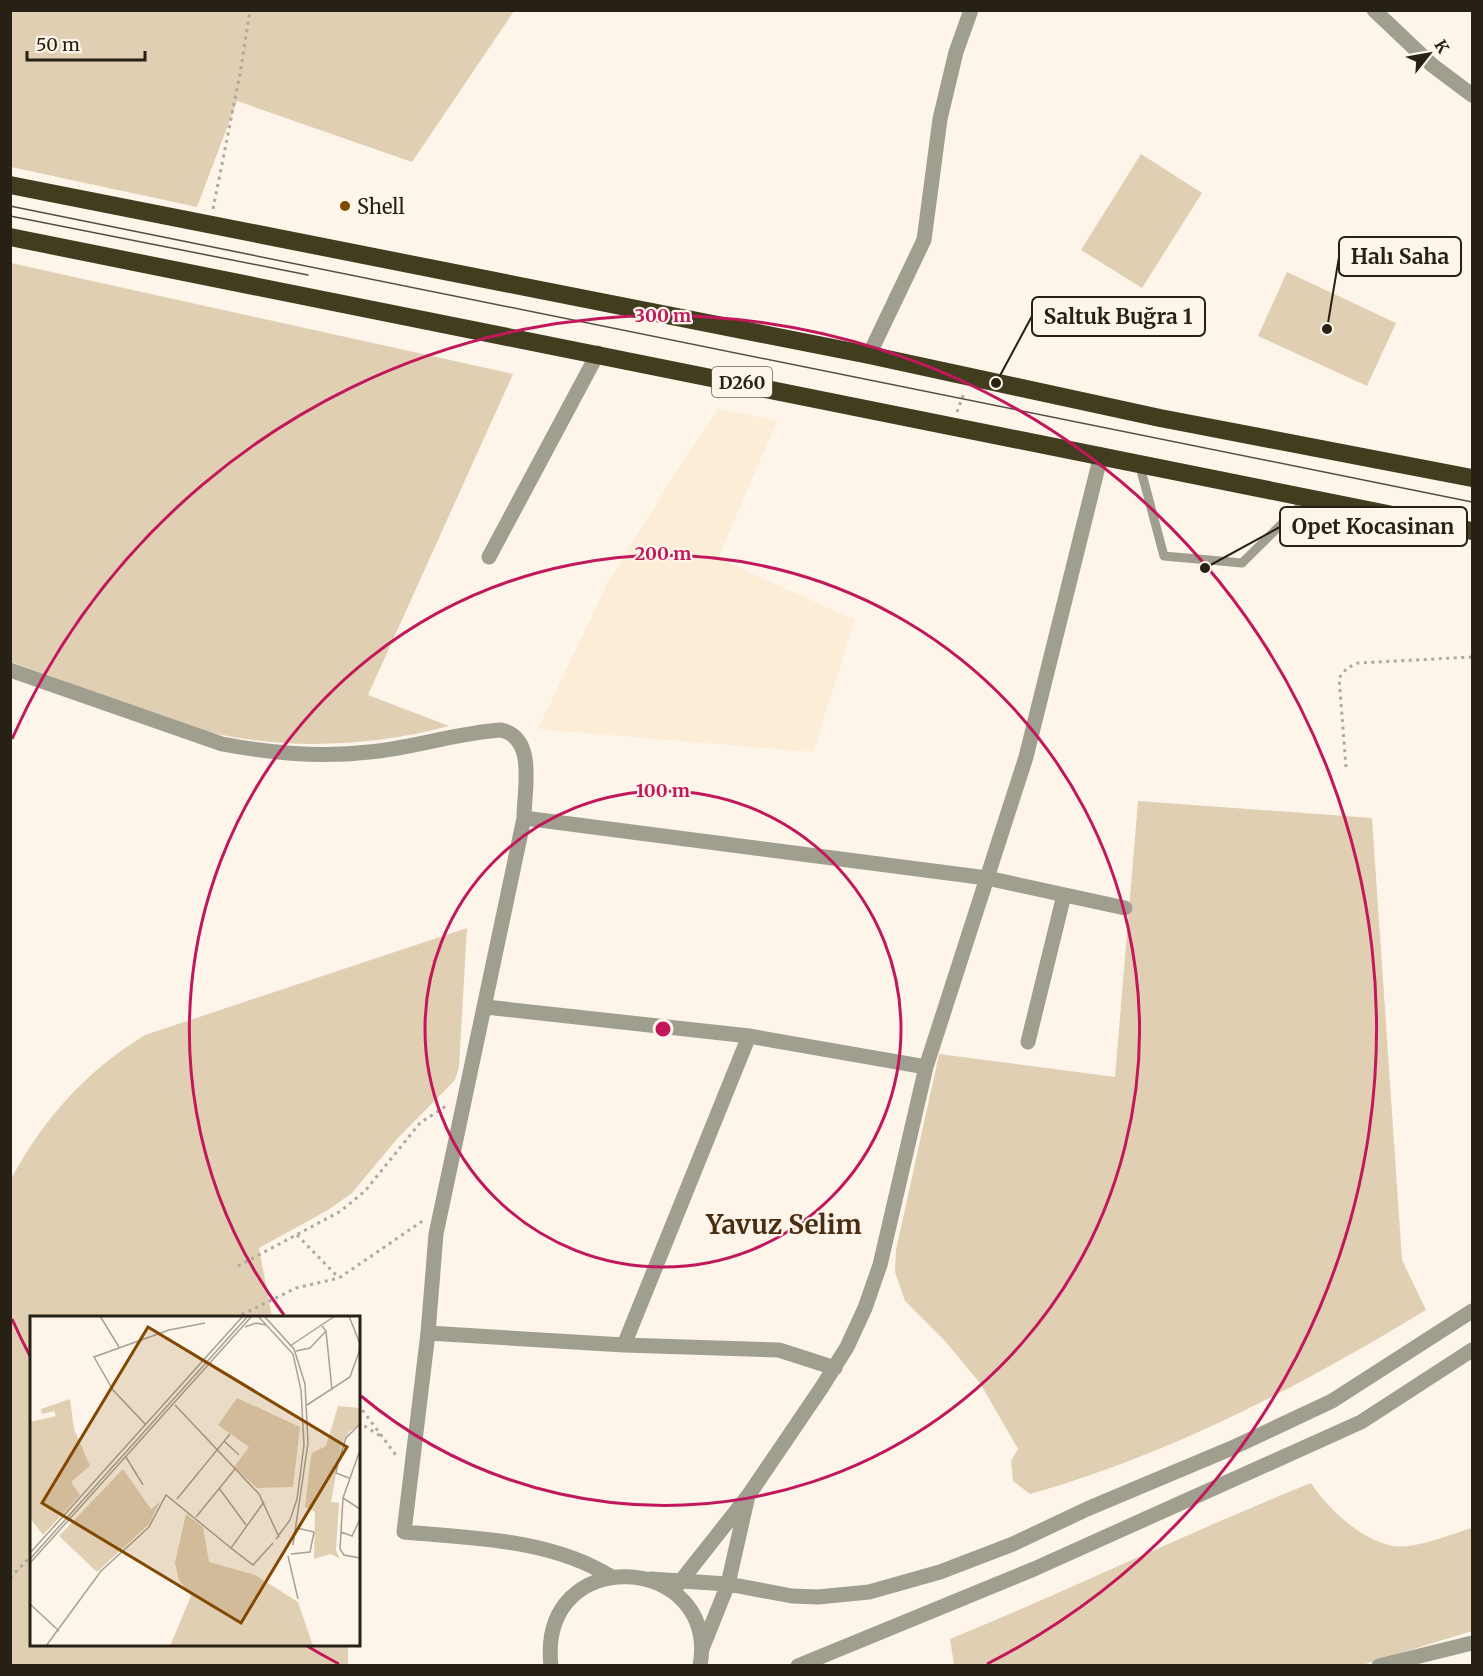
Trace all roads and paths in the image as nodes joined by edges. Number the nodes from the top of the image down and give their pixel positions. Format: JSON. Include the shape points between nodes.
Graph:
{"nodes":[{"id":1,"x":250,"y":10,"type":"edge"},
{"id":2,"x":971,"y":10,"type":"edge"},
{"id":3,"x":1374,"y":10,"type":"edge"},
{"id":4,"x":1473,"y":95,"type":"edge"},
{"id":5,"x":10,"y":185,"type":"edge"},
{"id":6,"x":210,"y":225,"type":"junction"},
{"id":7,"x":10,"y":237,"type":"edge"},
{"id":8,"x":598,"y":353,"type":"junction"},
{"id":9,"x":869,"y":355,"type":"junction"},
{"id":10,"x":969,"y":377,"type":"junction"},
{"id":11,"x":953,"y":424,"type":"junction"},
{"id":12,"x":1101,"y":455,"type":"junction"},
{"id":13,"x":1138,"y":462,"type":"junction"},
{"id":14,"x":1473,"y":478,"type":"edge"},
{"id":15,"x":1308,"y":498,"type":"junction"},
{"id":16,"x":1473,"y":531,"type":"edge"},
{"id":17,"x":489,"y":557,"type":"dead end"},
{"id":18,"x":1473,"y":657,"type":"edge"},
{"id":19,"x":10,"y":670,"type":"edge"},
{"id":20,"x":1346,"y":767,"type":"dead end"},
{"id":21,"x":524,"y":818,"type":"junction"},
{"id":22,"x":987,"y":878,"type":"junction"},
{"id":23,"x":1064,"y":895,"type":"junction"},
{"id":24,"x":1125,"y":908,"type":"dead end"},
{"id":25,"x":486,"y":1007,"type":"junction"},
{"id":26,"x":749,"y":1036,"type":"junction"},
{"id":27,"x":1028,"y":1042,"type":"dead end"},
{"id":28,"x":926,"y":1067,"type":"junction"},
{"id":29,"x":468,"y":1091,"type":"junction"},
{"id":30,"x":442,"y":1208,"type":"junction"},
{"id":31,"x":297,"y":1235,"type":"junction"},
{"id":32,"x":237,"y":1266,"type":"dead end"},
{"id":33,"x":339,"y":1278,"type":"junction"},
{"id":34,"x":1473,"y":1311,"type":"edge"},
{"id":35,"x":238,"y":1316,"type":"edge"},
{"id":36,"x":428,"y":1333,"type":"junction"},
{"id":37,"x":624,"y":1345,"type":"junction"},
{"id":38,"x":1473,"y":1350,"type":"edge"},
{"id":39,"x":835,"y":1368,"type":"junction"},
{"id":40,"x":360,"y":1407,"type":"edge"},
{"id":41,"x":360,"y":1423,"type":"edge"},
{"id":42,"x":386,"y":1440,"type":"junction"},
{"id":43,"x":411,"y":1476,"type":"junction"},
{"id":44,"x":748,"y":1496,"type":"junction"},
{"id":45,"x":30,"y":1557,"type":"edge"},
{"id":46,"x":610,"y":1576,"type":"junction"},
{"id":47,"x":10,"y":1578,"type":"edge"},
{"id":48,"x":728,"y":1584,"type":"junction"},
{"id":49,"x":677,"y":1586,"type":"junction"},
{"id":50,"x":1473,"y":1643,"type":"edge"},
{"id":51,"x":702,"y":1649,"type":"junction"},
{"id":52,"x":551,"y":1665,"type":"edge"},
{"id":53,"x":700,"y":1665,"type":"edge"},
{"id":54,"x":798,"y":1665,"type":"edge"},
{"id":55,"x":1379,"y":1665,"type":"edge"}],
"edges":[{"from":1,"to":6,"type":"path"},
{"from":2,"to":9,"type":"street","via":[[940,119],[924,240]]},
{"from":3,"to":4,"type":"street","via":[[1432,65]]},
{"from":5,"to":6,"type":"highway"},
{"from":6,"to":9,"type":"highway"},
{"from":7,"to":8,"type":"highway","number":"D260"},
{"from":8,"to":11,"type":"highway","number":"D260"},
{"from":8,"to":17,"type":"street"},
{"from":9,"to":10,"type":"highway"},
{"from":10,"to":11,"type":"path"},
{"from":10,"to":14,"type":"highway"},
{"from":11,"to":12,"type":"highway","number":"D260"},
{"from":12,"to":13,"type":"highway","number":"D260"},
{"from":12,"to":22,"type":"street","via":[[1026,757]]},
{"from":13,"to":15,"type":"highway","number":"D260"},
{"from":13,"to":15,"type":"lane","via":[[1164,556],[1242,563]]},
{"from":15,"to":16,"type":"highway","number":"D260"},
{"from":18,"to":20,"type":"path","via":[[1358,663],[1347,668],[1339,678]]},
{"from":19,"to":21,"type":"street","via":[[222,744],[259,751],[369,753],[493,730],[509,732],[520,741],[525,753]]},
{"from":21,"to":22,"type":"street"},
{"from":21,"to":25,"type":"street"},
{"from":22,"to":23,"type":"street"},
{"from":22,"to":28,"type":"street"},
{"from":23,"to":24,"type":"street"},
{"from":23,"to":27,"type":"street"},
{"from":25,"to":26,"type":"street"},
{"from":25,"to":29,"type":"street"},
{"from":26,"to":28,"type":"street"},
{"from":26,"to":37,"type":"street"},
{"from":28,"to":39,"type":"street","via":[[880,1265],[865,1308]]},
{"from":29,"to":30,"type":"street"},
{"from":29,"to":31,"type":"path","via":[[420,1123],[354,1201]]},
{"from":30,"to":33,"type":"path"},
{"from":30,"to":36,"type":"street","via":[[436,1234]]},
{"from":31,"to":32,"type":"path"},
{"from":31,"to":33,"type":"path"},
{"from":33,"to":35,"type":"path","via":[[296,1288]]},
{"from":34,"to":48,"type":"street","via":[[1332,1401],[974,1560],[887,1587],[843,1595],[792,1596]]},
{"from":36,"to":37,"type":"street"},
{"from":36,"to":43,"type":"street"},
{"from":37,"to":39,"type":"street","via":[[778,1350]]},
{"from":38,"to":54,"type":"street","via":[[1361,1422],[1034,1569]]},
{"from":39,"to":44,"type":"street"},
{"from":40,"to":42,"type":"path"},
{"from":41,"to":42,"type":"path"},
{"from":42,"to":43,"type":"path"},
{"from":43,"to":46,"type":"street","via":[[404,1532],[499,1540],[586,1562]]},
{"from":44,"to":48,"type":"street"},
{"from":44,"to":49,"type":"street"},
{"from":45,"to":47,"type":"path"},
{"from":46,"to":49,"type":"street"},
{"from":46,"to":52,"type":"street","via":[[580,1590],[558,1615],[550,1640]]},
{"from":48,"to":49,"type":"street"},
{"from":48,"to":51,"type":"street"},
{"from":49,"to":51,"type":"street","via":[[694,1617]]},
{"from":50,"to":55,"type":"street"},
{"from":51,"to":53,"type":"street"}]}
